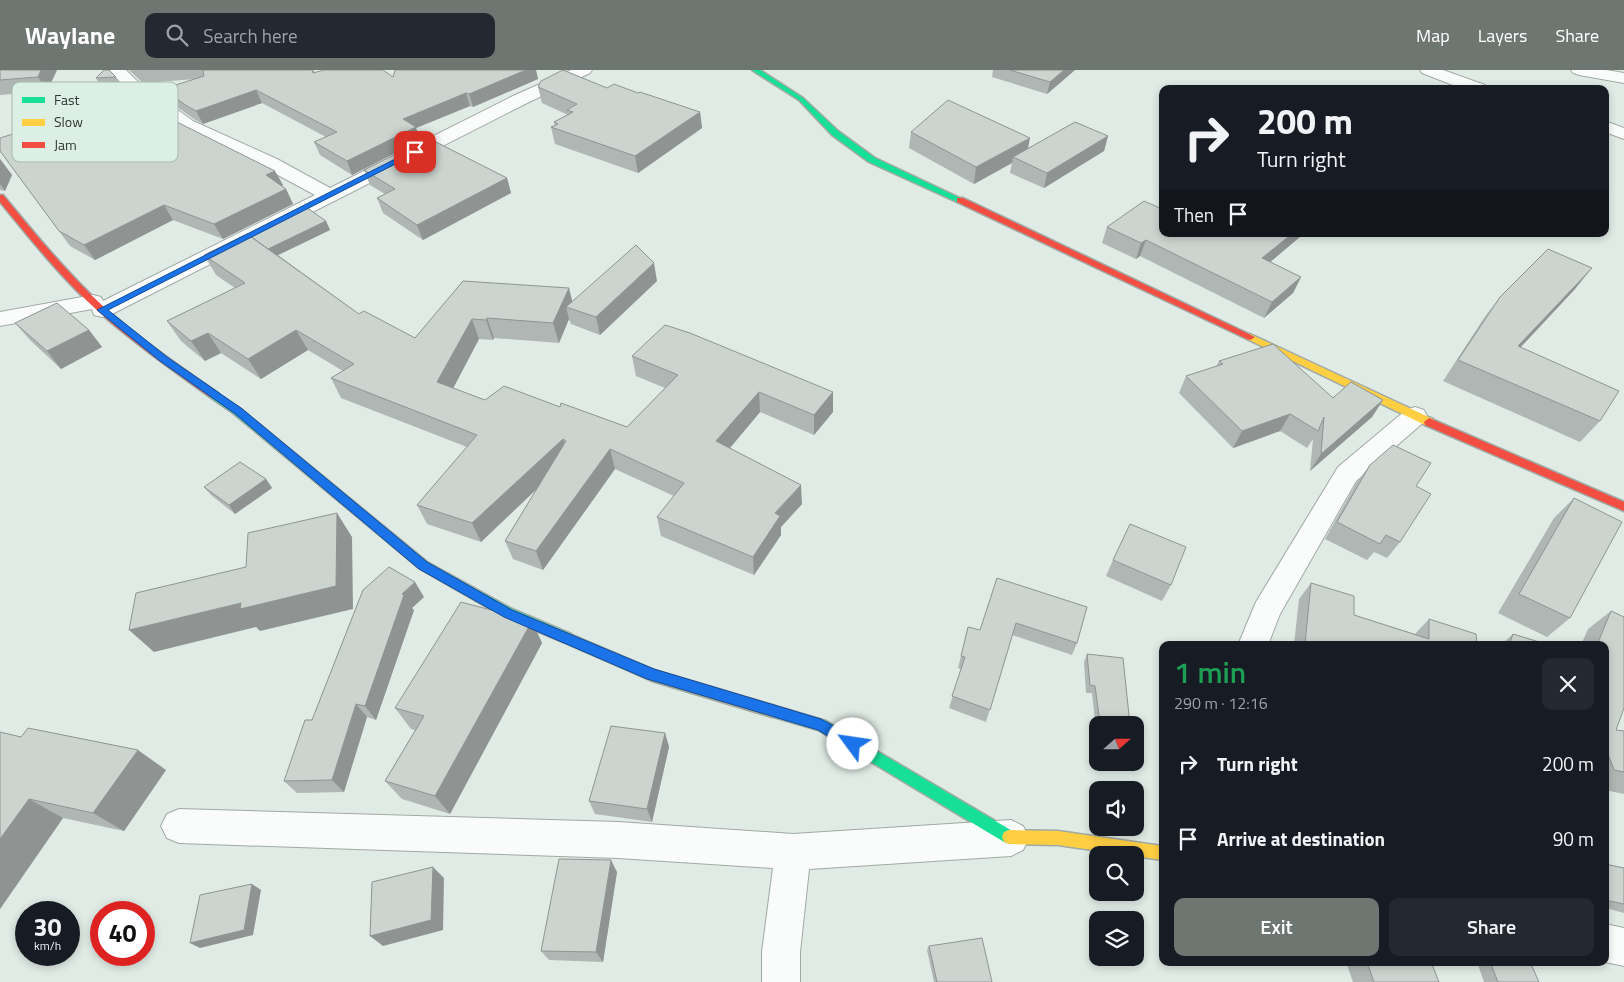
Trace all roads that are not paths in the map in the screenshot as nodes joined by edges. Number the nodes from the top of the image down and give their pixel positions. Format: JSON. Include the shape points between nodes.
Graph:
{"nodes":[{"id":1,"x":117,"y":70,"type":"edge"},
{"id":2,"x":584,"y":70,"type":"edge"},
{"id":3,"x":755,"y":70,"type":"edge"},
{"id":4,"x":1428,"y":70,"type":"edge"},
{"id":5,"x":1579,"y":70,"type":"edge"},
{"id":6,"x":1624,"y":78,"type":"edge"},
{"id":7,"x":129,"y":82,"type":"edge"},
{"id":8,"x":1468,"y":85,"type":"edge"},
{"id":9,"x":178,"y":118,"type":"edge"},
{"id":10,"x":1609,"y":128,"type":"edge"},
{"id":11,"x":1624,"y":134,"type":"edge"},
{"id":12,"x":329,"y":195,"type":"junction"},
{"id":13,"x":0,"y":197,"type":"edge"},
{"id":14,"x":98,"y":306,"type":"junction"},
{"id":15,"x":0,"y":318,"type":"edge"},
{"id":16,"x":1416,"y":416,"type":"junction"},
{"id":17,"x":1624,"y":507,"type":"edge"},
{"id":18,"x":1255,"y":641,"type":"edge"},
{"id":19,"x":179,"y":826,"type":"dead end"},
{"id":20,"x":1012,"y":838,"type":"junction"},
{"id":21,"x":793,"y":852,"type":"junction"},
{"id":22,"x":1159,"y":853,"type":"edge"},
{"id":23,"x":1609,"y":944,"type":"edge"},
{"id":24,"x":1624,"y":947,"type":"edge"},
{"id":25,"x":780,"y":982,"type":"edge"}],
"edges":[{"from":1,"to":7,"type":"street"},
{"from":2,"to":12,"type":"street"},
{"from":3,"to":16,"type":"street","via":[[801,99],[834,133],[872,160]]},
{"from":4,"to":8,"type":"street"},
{"from":5,"to":6,"type":"street"},
{"from":9,"to":12,"type":"street"},
{"from":10,"to":11,"type":"street"},
{"from":12,"to":14,"type":"street"},
{"from":13,"to":14,"type":"street","via":[[38,244]]},
{"from":14,"to":15,"type":"street"},
{"from":14,"to":20,"type":"street","via":[[163,359],[238,411],[423,565],[508,613],[652,674],[821,725]]},
{"from":16,"to":17,"type":"street"},
{"from":16,"to":18,"type":"street","via":[[1347,474],[1266,611]]},
{"from":19,"to":21,"type":"street","via":[[618,840]]},
{"from":20,"to":21,"type":"street"},
{"from":20,"to":22,"type":"street","via":[[1058,838]]},
{"from":21,"to":25,"type":"street"},
{"from":23,"to":24,"type":"street"}]}
